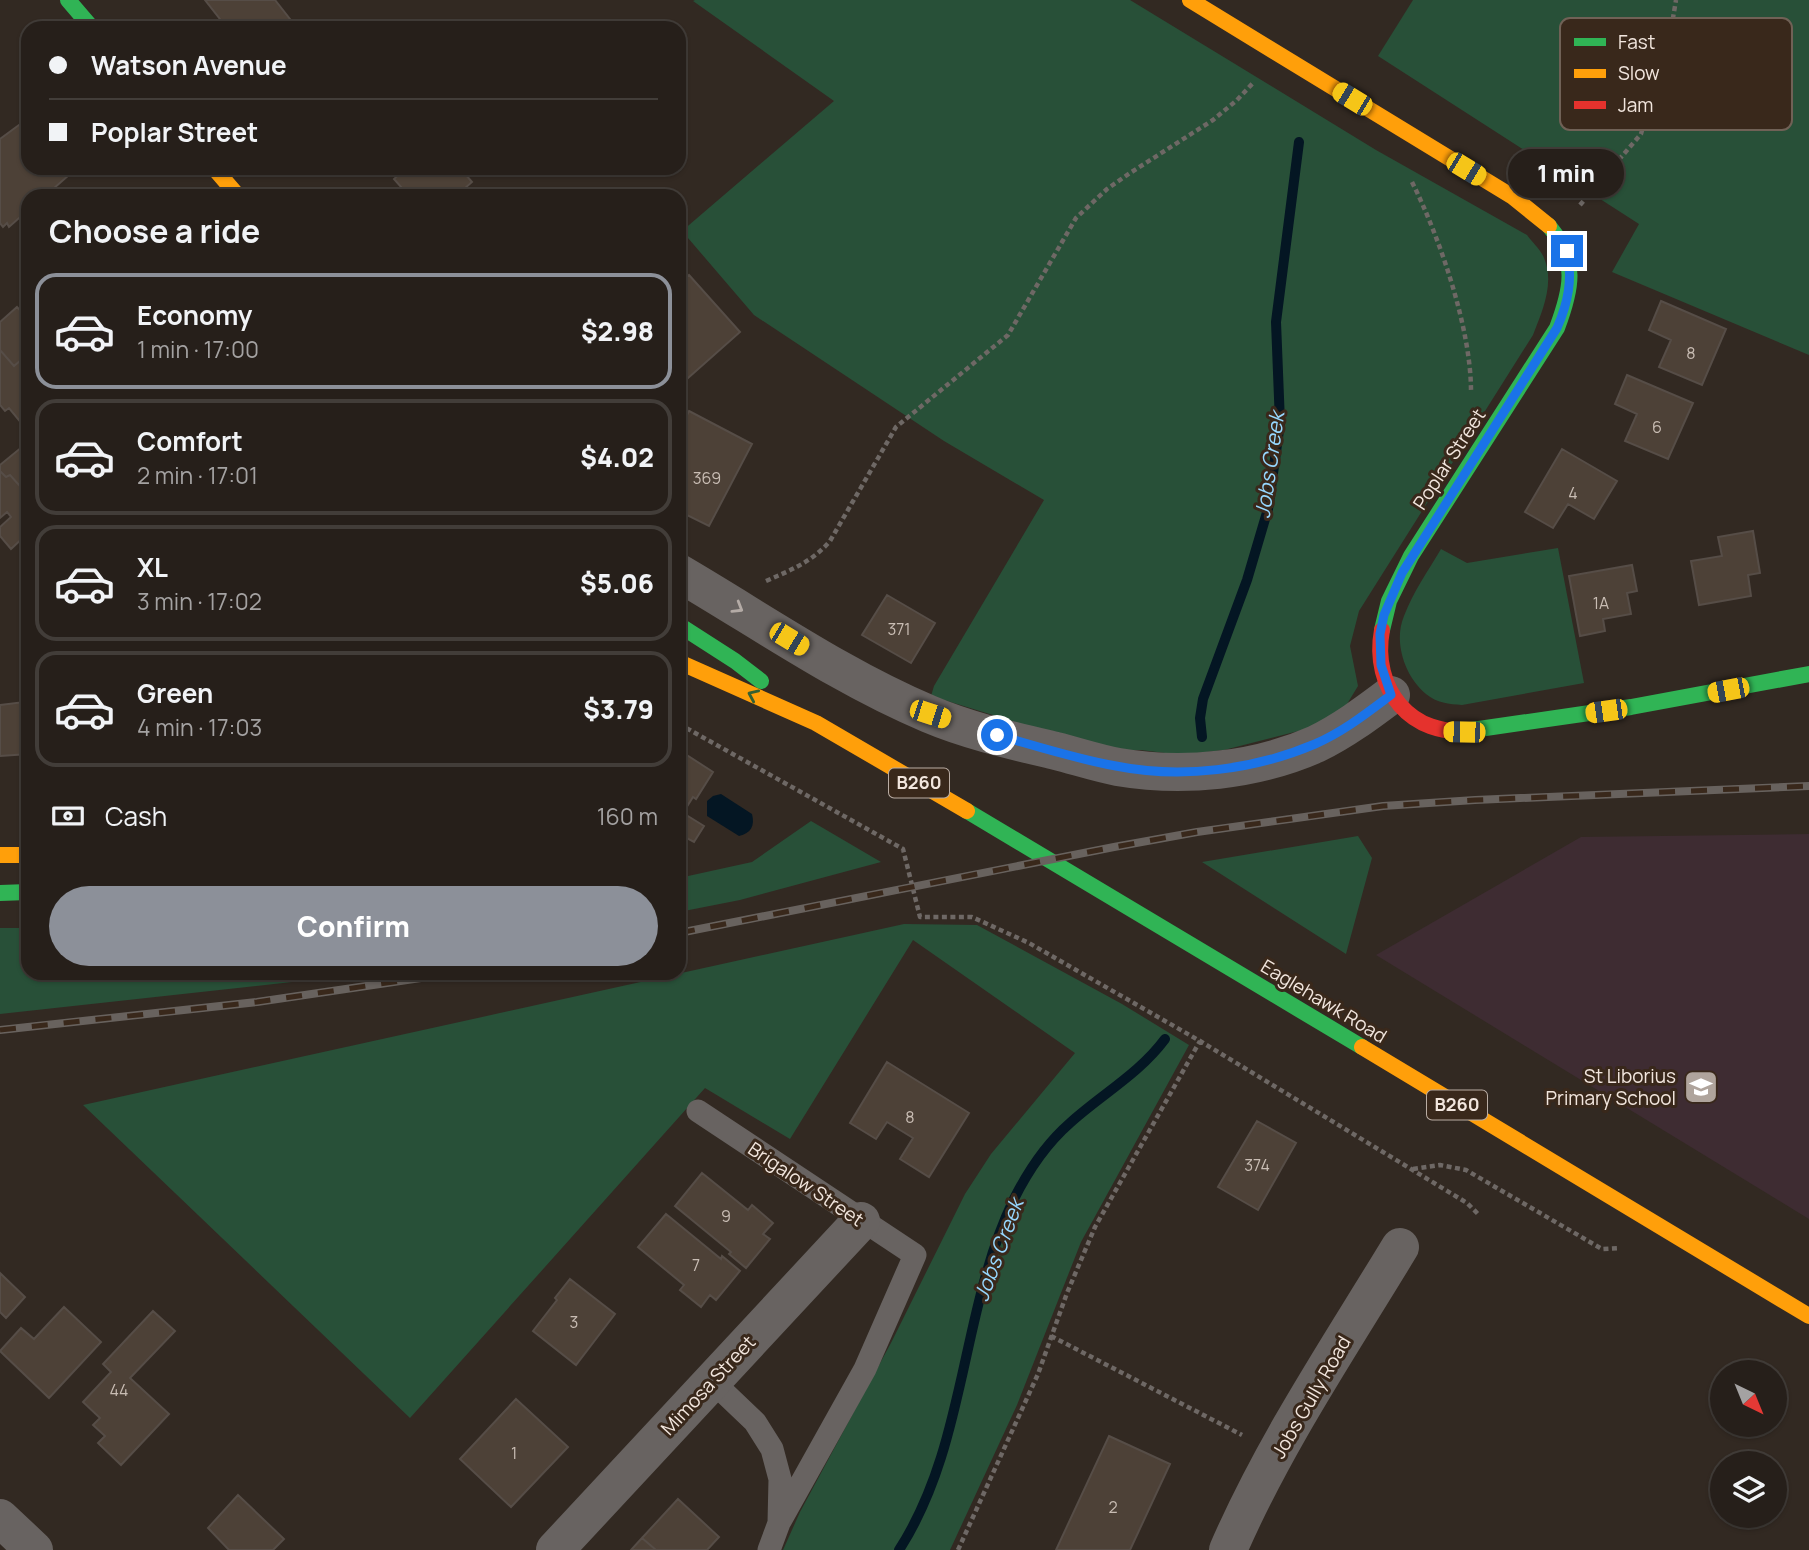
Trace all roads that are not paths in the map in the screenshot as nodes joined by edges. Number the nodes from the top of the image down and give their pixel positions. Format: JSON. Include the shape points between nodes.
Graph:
{"nodes":[{"id":1,"x":1190,"y":0,"type":"edge"},
{"id":2,"x":220,"y":175,"type":"edge"},
{"id":3,"x":232,"y":189,"type":"edge"},
{"id":4,"x":686,"y":577,"type":"edge"},
{"id":5,"x":686,"y":629,"type":"edge"},
{"id":6,"x":686,"y":665,"type":"edge"},
{"id":7,"x":1809,"y":674,"type":"edge"},
{"id":8,"x":1391,"y":695,"type":"junction"},
{"id":9,"x":816,"y":723,"type":"junction"},
{"id":10,"x":21,"y":855,"type":"edge"},
{"id":11,"x":0,"y":856,"type":"edge"},
{"id":12,"x":21,"y":892,"type":"edge"},
{"id":13,"x":0,"y":893,"type":"edge"},
{"id":14,"x":698,"y":1111,"type":"dead end"},
{"id":15,"x":861,"y":1221,"type":"junction"},
{"id":16,"x":1400,"y":1247,"type":"dead end"},
{"id":17,"x":1809,"y":1316,"type":"edge"},
{"id":18,"x":712,"y":1381,"type":"junction"},
{"id":19,"x":0,"y":1518,"type":"edge"},
{"id":20,"x":779,"y":1523,"type":"junction"},
{"id":21,"x":34,"y":1550,"type":"edge"},
{"id":22,"x":555,"y":1550,"type":"edge"},
{"id":23,"x":769,"y":1550,"type":"edge"},
{"id":24,"x":1228,"y":1550,"type":"edge"}],
"edges":[{"from":1,"to":8,"type":"main road","name":"Poplar Street","via":[[1513,197],[1557,233],[1567,251],[1571,275],[1557,328],[1412,554],[1384,615],[1381,665]]},
{"from":2,"to":3,"type":"main road"},
{"from":4,"to":8,"type":"street","one_way":true,"via":[[826,661],[930,714],[1117,767],[1195,772],[1290,754],[1339,732]]},
{"from":5,"to":9,"type":"main road","name":"Eaglehawk Road","number":"B260","via":[[735,660]]},
{"from":9,"to":6,"type":"main road","name":"Eaglehawk Road","number":"B260","one_way":true},
{"from":7,"to":8,"type":"main road","via":[[1464,732],[1425,726],[1406,714]]},
{"from":9,"to":17,"type":"main road","name":"Eaglehawk Road","number":"B260"},
{"from":10,"to":11,"type":"main road"},
{"from":12,"to":13,"type":"main road"},
{"from":14,"to":15,"type":"lane","name":"Brigalow Street"},
{"from":15,"to":18,"type":"street","name":"Mimosa Street"},
{"from":15,"to":20,"type":"lane","name":"Brigalow Street","via":[[915,1255],[865,1369]]},
{"from":16,"to":24,"type":"street","name":"Jobs Gully Road","via":[[1277,1453]]},
{"from":18,"to":20,"type":"lane","via":[[755,1422],[772,1449],[780,1479]]},
{"from":18,"to":22,"type":"street","name":"Mimosa Street"},
{"from":19,"to":21,"type":"street"},
{"from":20,"to":23,"type":"lane"}]}
